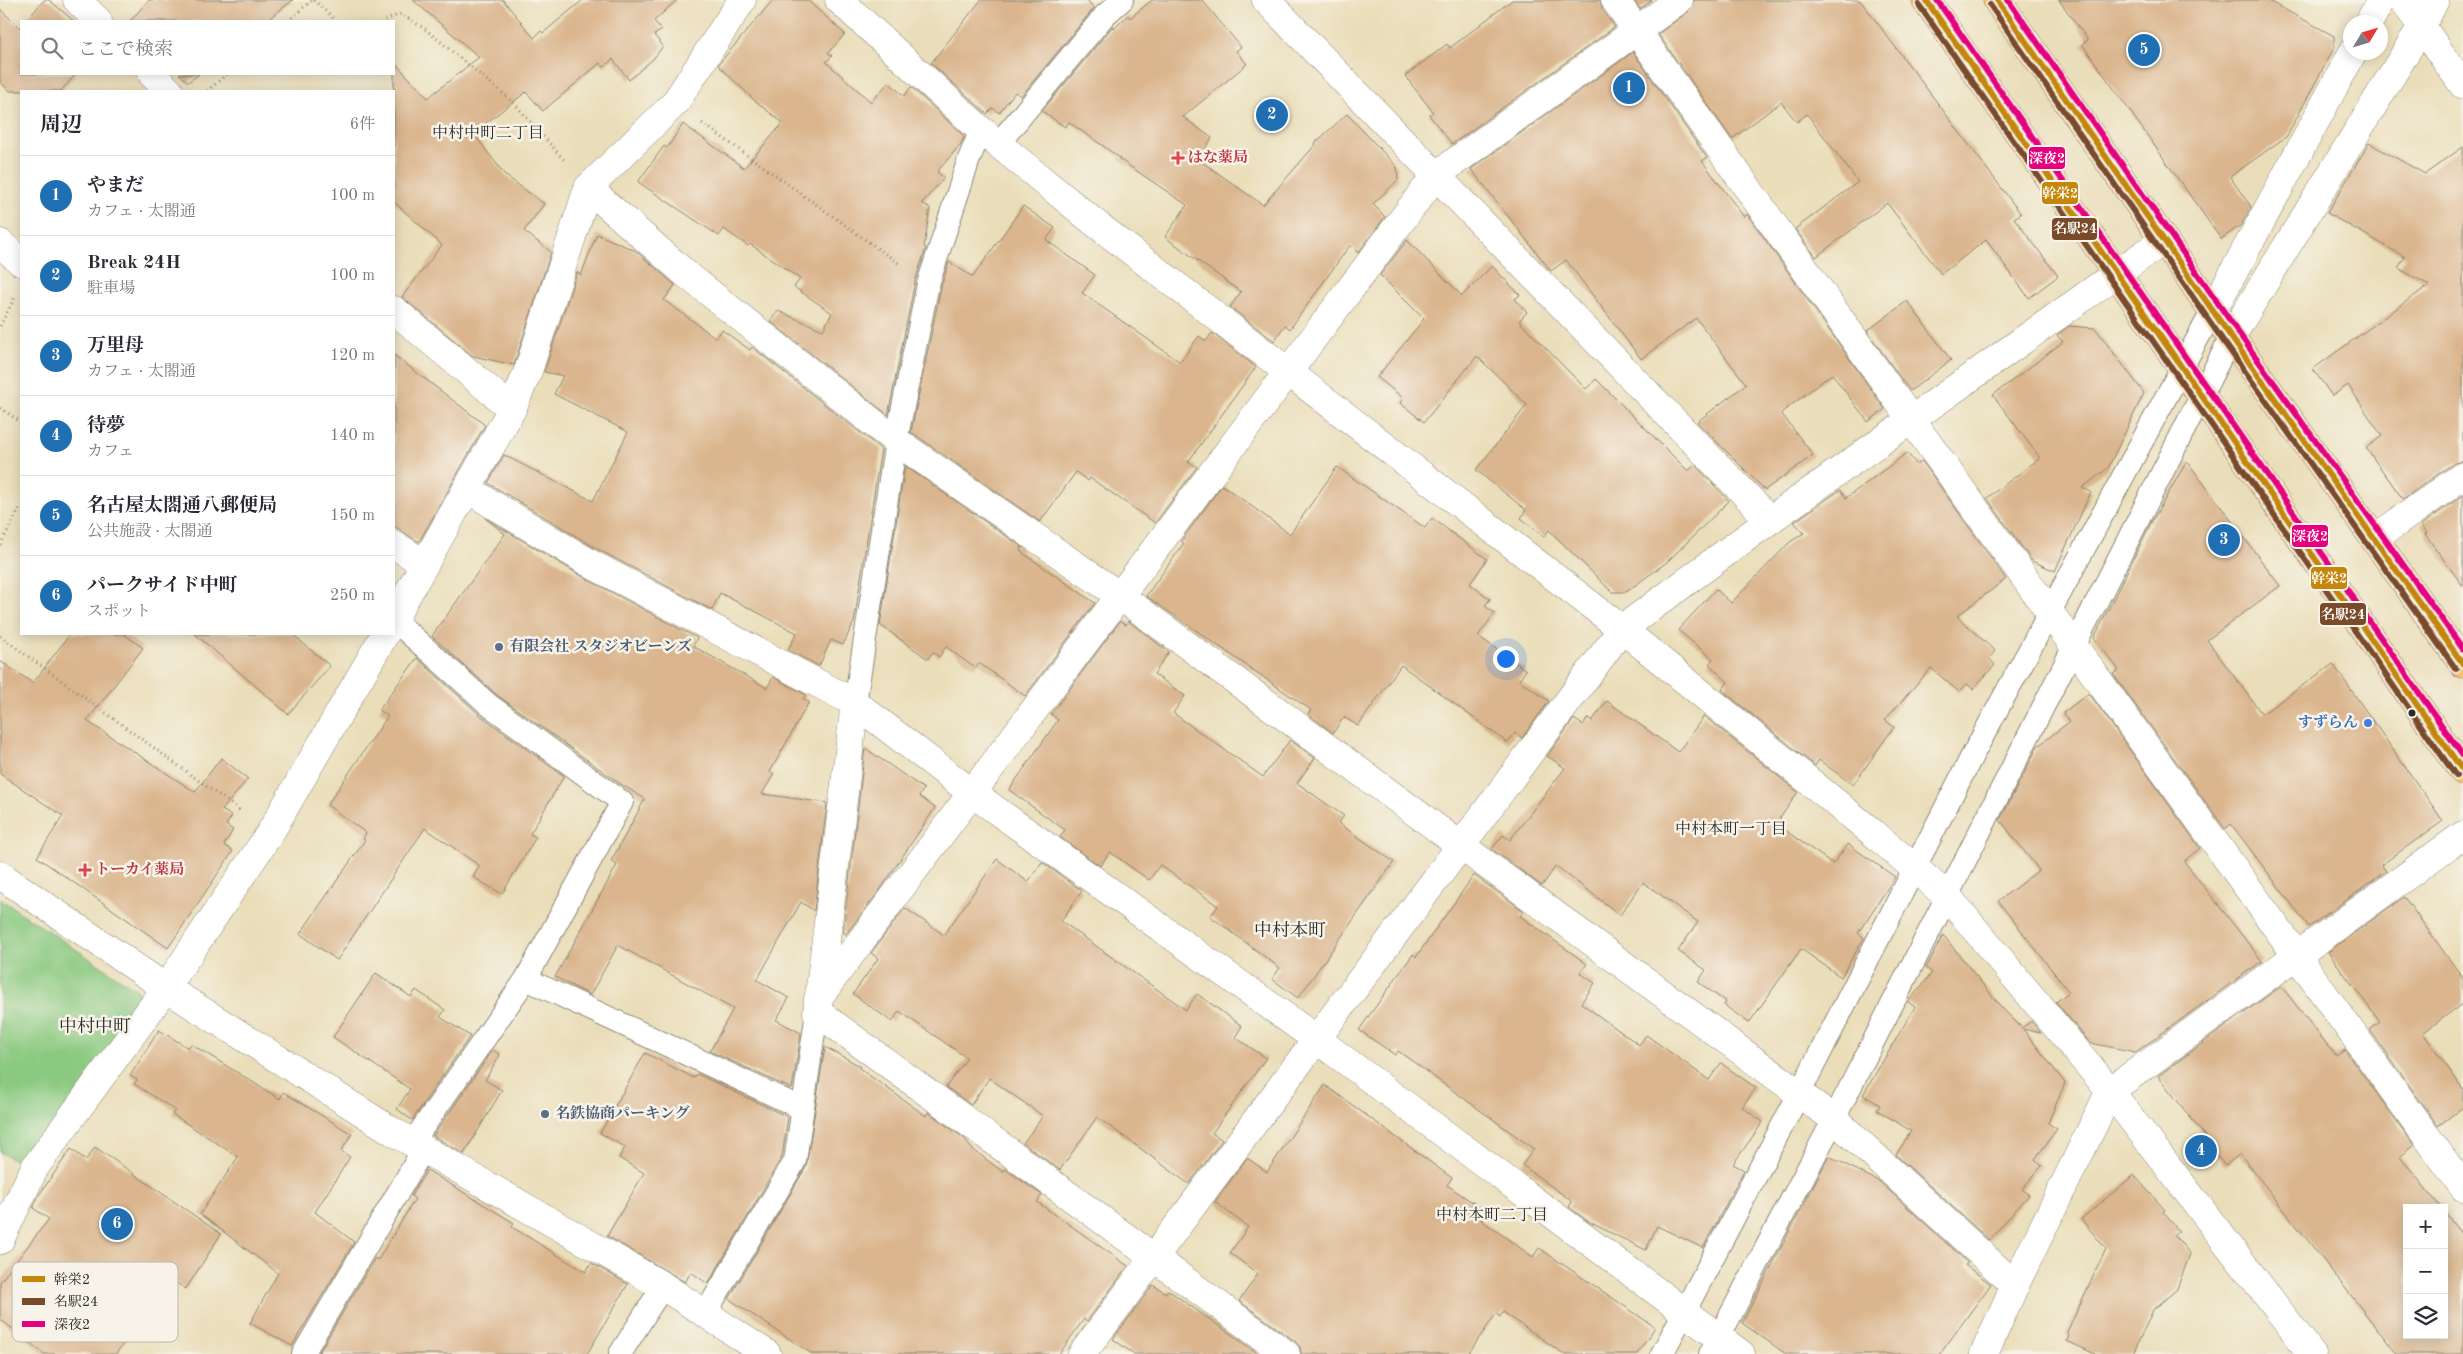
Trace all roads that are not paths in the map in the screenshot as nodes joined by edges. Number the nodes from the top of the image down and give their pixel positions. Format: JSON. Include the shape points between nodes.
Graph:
{"nodes":[{"id":1,"x":76,"y":0,"type":"edge"},
{"id":2,"x":742,"y":0,"type":"edge"},
{"id":3,"x":839,"y":0,"type":"edge"},
{"id":4,"x":1122,"y":0,"type":"edge"},
{"id":5,"x":1266,"y":0,"type":"edge"},
{"id":6,"x":1615,"y":0,"type":"edge"},
{"id":7,"x":1679,"y":0,"type":"edge"},
{"id":8,"x":1926,"y":0,"type":"edge"},
{"id":9,"x":1997,"y":0,"type":"edge"},
{"id":10,"x":2381,"y":0,"type":"edge"},
{"id":11,"x":2403,"y":0,"type":"edge"},
{"id":12,"x":2435,"y":0,"type":"edge"},
{"id":13,"x":2373,"y":15,"type":"edge"},
{"id":14,"x":97,"y":20,"type":"edge"},
{"id":15,"x":2422,"y":26,"type":"junction"},
{"id":16,"x":1637,"y":30,"type":"junction"},
{"id":17,"x":2349,"y":60,"type":"edge"},
{"id":18,"x":153,"y":75,"type":"edge"},
{"id":19,"x":2463,"y":85,"type":"edge"},
{"id":20,"x":168,"y":90,"type":"edge"},
{"id":21,"x":990,"y":137,"type":"junction"},
{"id":22,"x":1435,"y":176,"type":"junction"},
{"id":23,"x":588,"y":188,"type":"junction"},
{"id":24,"x":2164,"y":240,"type":"junction"},
{"id":25,"x":0,"y":243,"type":"edge"},
{"id":26,"x":20,"y":261,"type":"edge"},
{"id":27,"x":2117,"y":274,"type":"junction"},
{"id":28,"x":2213,"y":310,"type":"junction"},
{"id":29,"x":395,"y":311,"type":"edge"},
{"id":30,"x":2231,"y":337,"type":"junction"},
{"id":31,"x":2180,"y":367,"type":"junction"},
{"id":32,"x":1287,"y":373,"type":"junction"},
{"id":33,"x":2201,"y":396,"type":"junction"},
{"id":34,"x":512,"y":409,"type":"junction"},
{"id":35,"x":1912,"y":420,"type":"junction"},
{"id":36,"x":896,"y":441,"type":"junction"},
{"id":37,"x":2463,"y":476,"type":"edge"},
{"id":38,"x":467,"y":489,"type":"junction"},
{"id":39,"x":1770,"y":520,"type":"junction"},
{"id":40,"x":2375,"y":538,"type":"junction"},
{"id":41,"x":395,"y":546,"type":"edge"},
{"id":42,"x":425,"y":564,"type":"junction"},
{"id":43,"x":1120,"y":596,"type":"junction"},
{"id":44,"x":2049,"y":610,"type":"junction"},
{"id":45,"x":395,"y":617,"type":"edge"},
{"id":46,"x":395,"y":620,"type":"edge"},
{"id":47,"x":1622,"y":629,"type":"junction"},
{"id":48,"x":384,"y":635,"type":"edge"},
{"id":49,"x":2075,"y":646,"type":"junction"},
{"id":50,"x":2463,"y":664,"type":"edge"},
{"id":51,"x":855,"y":703,"type":"junction"},
{"id":52,"x":2463,"y":771,"type":"edge"},
{"id":53,"x":972,"y":794,"type":"junction"},
{"id":54,"x":2463,"y":835,"type":"edge"},
{"id":55,"x":1459,"y":846,"type":"junction"},
{"id":56,"x":1914,"y":867,"type":"junction"},
{"id":57,"x":0,"y":875,"type":"edge"},
{"id":58,"x":1948,"y":897,"type":"junction"},
{"id":59,"x":2297,"y":956,"type":"junction"},
{"id":60,"x":526,"y":979,"type":"junction"},
{"id":61,"x":166,"y":988,"type":"junction"},
{"id":62,"x":818,"y":1005,"type":"junction"},
{"id":63,"x":1315,"y":1038,"type":"junction"},
{"id":64,"x":2110,"y":1091,"type":"junction"},
{"id":65,"x":1799,"y":1094,"type":"junction"},
{"id":66,"x":802,"y":1108,"type":"junction"},
{"id":67,"x":1834,"y":1119,"type":"junction"},
{"id":68,"x":417,"y":1146,"type":"junction"},
{"id":69,"x":2463,"y":1187,"type":"edge"},
{"id":70,"x":0,"y":1240,"type":"edge"},
{"id":71,"x":1153,"y":1259,"type":"junction"},
{"id":72,"x":2015,"y":1285,"type":"junction"},
{"id":73,"x":663,"y":1286,"type":"junction"},
{"id":74,"x":1683,"y":1313,"type":"junction"},
{"id":75,"x":705,"y":1314,"type":"junction"},
{"id":76,"x":1714,"y":1346,"type":"edge"},
{"id":77,"x":303,"y":1354,"type":"edge"},
{"id":78,"x":620,"y":1354,"type":"edge"},
{"id":79,"x":767,"y":1354,"type":"edge"},
{"id":80,"x":1082,"y":1354,"type":"edge"},
{"id":81,"x":1286,"y":1354,"type":"edge"},
{"id":82,"x":1662,"y":1354,"type":"edge"},
{"id":83,"x":1741,"y":1354,"type":"edge"},
{"id":84,"x":1984,"y":1354,"type":"edge"},
{"id":85,"x":2312,"y":1354,"type":"edge"}],
"edges":[{"from":1,"to":14,"type":"street"},
{"from":2,"to":23,"type":"street","via":[[675,103]]},
{"from":3,"to":21,"type":"street"},
{"from":4,"to":21,"type":"lane"},
{"from":5,"to":22,"type":"street"},
{"from":6,"to":16,"type":"street"},
{"from":7,"to":16,"type":"street"},
{"from":8,"to":27,"type":"main road"},
{"from":9,"to":24,"type":"main road"},
{"from":10,"to":13,"type":"street"},
{"from":11,"to":15,"type":"street"},
{"from":12,"to":15,"type":"street"},
{"from":15,"to":19,"type":"street"},
{"from":15,"to":30,"type":"street"},
{"from":16,"to":22,"type":"street"},
{"from":16,"to":35,"type":"street"},
{"from":17,"to":28,"type":"street"},
{"from":18,"to":20,"type":"street"},
{"from":21,"to":32,"type":"street"},
{"from":21,"to":36,"type":"lane","via":[[969,159],[928,284]]},
{"from":22,"to":32,"type":"street"},
{"from":22,"to":39,"type":"street"},
{"from":23,"to":34,"type":"street","via":[[528,371]]},
{"from":23,"to":36,"type":"street","via":[[686,274]]},
{"from":24,"to":27,"type":"street"},
{"from":24,"to":28,"type":"main road"},
{"from":25,"to":26,"type":"street"},
{"from":27,"to":31,"type":"main road"},
{"from":27,"to":35,"type":"street"},
{"from":28,"to":30,"type":"main road"},
{"from":28,"to":31,"type":"lane"},
{"from":29,"to":34,"type":"street"},
{"from":30,"to":33,"type":"lane"},
{"from":30,"to":40,"type":"main road"},
{"from":31,"to":33,"type":"main road"},
{"from":31,"to":44,"type":"lane"},
{"from":32,"to":43,"type":"street"},
{"from":32,"to":47,"type":"street"},
{"from":33,"to":49,"type":"lane"},
{"from":33,"to":52,"type":"main road"},
{"from":34,"to":38,"type":"street"},
{"from":35,"to":39,"type":"street"},
{"from":35,"to":44,"type":"street"},
{"from":36,"to":43,"type":"street"},
{"from":36,"to":51,"type":"lane"},
{"from":37,"to":40,"type":"street"},
{"from":38,"to":42,"type":"street"},
{"from":38,"to":51,"type":"street","via":[[593,565]]},
{"from":39,"to":47,"type":"street"},
{"from":40,"to":50,"type":"main road"},
{"from":41,"to":42,"type":"street"},
{"from":42,"to":45,"type":"street"},
{"from":43,"to":53,"type":"street"},
{"from":43,"to":55,"type":"street"},
{"from":44,"to":49,"type":"street"},
{"from":44,"to":56,"type":"lane"},
{"from":46,"to":60,"type":"lane","via":[[489,705],[622,802]]},
{"from":47,"to":55,"type":"street"},
{"from":47,"to":56,"type":"street"},
{"from":48,"to":61,"type":"street","via":[[270,833]]},
{"from":49,"to":58,"type":"lane"},
{"from":49,"to":59,"type":"street"},
{"from":51,"to":53,"type":"street"},
{"from":51,"to":62,"type":"street"},
{"from":53,"to":62,"type":"street"},
{"from":53,"to":63,"type":"street"},
{"from":54,"to":59,"type":"street"},
{"from":55,"to":63,"type":"street"},
{"from":55,"to":65,"type":"street"},
{"from":56,"to":58,"type":"street"},
{"from":56,"to":65,"type":"lane"},
{"from":57,"to":61,"type":"street"},
{"from":58,"to":64,"type":"street"},
{"from":58,"to":67,"type":"lane"},
{"from":59,"to":64,"type":"street"},
{"from":59,"to":69,"type":"street"},
{"from":60,"to":66,"type":"lane"},
{"from":60,"to":68,"type":"lane"},
{"from":61,"to":68,"type":"street"},
{"from":61,"to":70,"type":"street","via":[[35,1167]]},
{"from":62,"to":66,"type":"lane"},
{"from":62,"to":71,"type":"street"},
{"from":63,"to":71,"type":"street"},
{"from":63,"to":74,"type":"street"},
{"from":64,"to":72,"type":"street"},
{"from":64,"to":85,"type":"street"},
{"from":65,"to":67,"type":"street"},
{"from":65,"to":74,"type":"lane"},
{"from":66,"to":75,"type":"lane","via":[[795,1161]]},
{"from":67,"to":72,"type":"street"},
{"from":67,"to":76,"type":"lane"},
{"from":68,"to":73,"type":"street"},
{"from":68,"to":77,"type":"lane"},
{"from":71,"to":80,"type":"street"},
{"from":71,"to":81,"type":"street"},
{"from":72,"to":84,"type":"street"},
{"from":73,"to":75,"type":"street"},
{"from":73,"to":78,"type":"lane"},
{"from":74,"to":76,"type":"street"},
{"from":74,"to":82,"type":"lane"},
{"from":75,"to":79,"type":"street"},
{"from":76,"to":83,"type":"street"}]}
